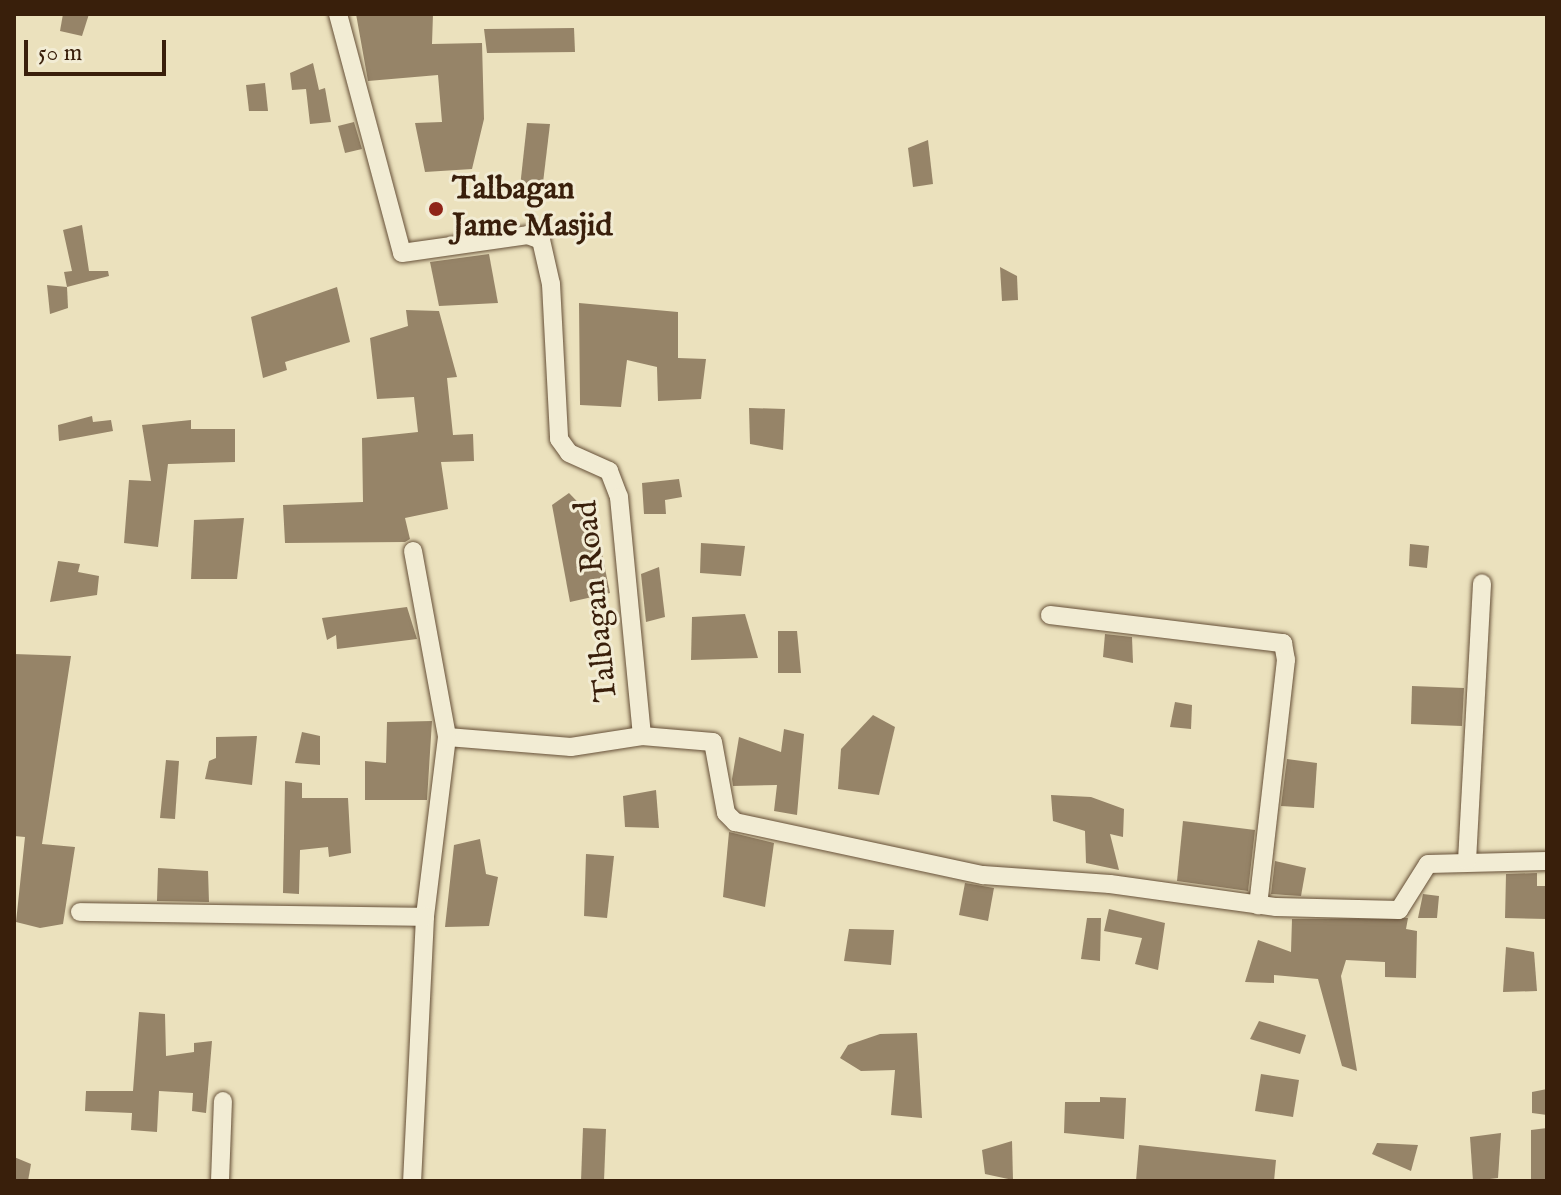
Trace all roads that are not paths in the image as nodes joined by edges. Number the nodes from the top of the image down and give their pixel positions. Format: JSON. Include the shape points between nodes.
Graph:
{"nodes":[{"id":1,"x":338,"y":14,"type":"edge"},
{"id":2,"x":413,"y":551,"type":"dead end"},
{"id":3,"x":1482,"y":583,"type":"dead end"},
{"id":4,"x":1050,"y":615,"type":"dead end"},
{"id":5,"x":642,"y":736,"type":"junction"},
{"id":6,"x":447,"y":737,"type":"junction"},
{"id":7,"x":1467,"y":861,"type":"junction"},
{"id":8,"x":1547,"y":861,"type":"edge"},
{"id":9,"x":1258,"y":905,"type":"junction"},
{"id":10,"x":80,"y":912,"type":"dead end"},
{"id":11,"x":425,"y":917,"type":"junction"},
{"id":12,"x":223,"y":1101,"type":"dead end"},
{"id":13,"x":220,"y":1181,"type":"edge"},
{"id":14,"x":412,"y":1181,"type":"edge"}],
"edges":[{"from":1,"to":5,"type":"street","name":"Talbagan Road","via":[[402,253],[528,235],[541,240],[551,284],[559,439],[569,453],[609,471],[619,497]]},
{"from":2,"to":6,"type":"street"},
{"from":3,"to":7,"type":"street"},
{"from":4,"to":9,"type":"street","via":[[1283,643],[1286,660]]},
{"from":5,"to":6,"type":"street","name":"Talbagan Road","via":[[571,747]]},
{"from":5,"to":9,"type":"street","via":[[713,742],[726,813],[735,822],[983,875],[1110,884]]},
{"from":6,"to":11,"type":"street"},
{"from":7,"to":8,"type":"street"},
{"from":7,"to":9,"type":"street","via":[[1428,864],[1399,910]]},
{"from":10,"to":11,"type":"street"},
{"from":11,"to":14,"type":"street"},
{"from":12,"to":13,"type":"street"}]}
